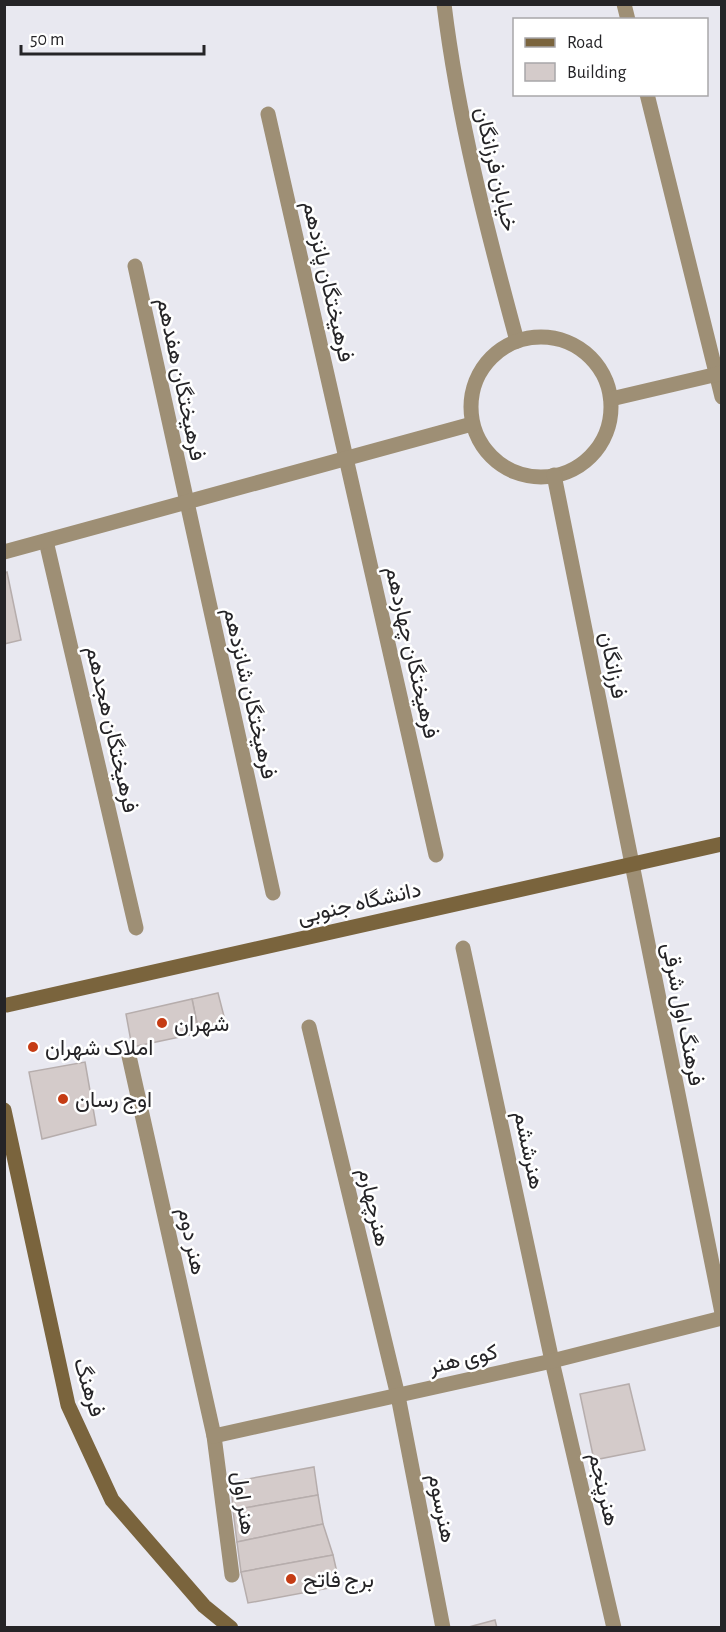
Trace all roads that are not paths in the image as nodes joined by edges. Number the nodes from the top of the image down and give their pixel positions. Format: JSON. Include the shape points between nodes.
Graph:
{"nodes":[{"id":1,"x":444,"y":4,"type":"edge"},
{"id":2,"x":648,"y":96,"type":"edge"},
{"id":3,"x":268,"y":114,"type":"dead end"},
{"id":4,"x":135,"y":266,"type":"dead end"},
{"id":5,"x":517,"y":341,"type":"junction"},
{"id":6,"x":719,"y":374,"type":"edge"},
{"id":7,"x":722,"y":397,"type":"edge"},
{"id":8,"x":611,"y":399,"type":"junction"},
{"id":9,"x":472,"y":424,"type":"junction"},
{"id":10,"x":345,"y":459,"type":"junction"},
{"id":11,"x":554,"y":475,"type":"junction"},
{"id":12,"x":186,"y":502,"type":"junction"},
{"id":13,"x":46,"y":541,"type":"junction"},
{"id":14,"x":4,"y":552,"type":"edge"},
{"id":15,"x":722,"y":843,"type":"edge"},
{"id":16,"x":436,"y":855,"type":"dead end"},
{"id":17,"x":631,"y":864,"type":"junction"},
{"id":18,"x":273,"y":893,"type":"dead end"},
{"id":19,"x":136,"y":928,"type":"dead end"},
{"id":20,"x":463,"y":948,"type":"dead end"},
{"id":21,"x":5,"y":1007,"type":"edge"},
{"id":22,"x":309,"y":1027,"type":"dead end"},
{"id":23,"x":129,"y":1056,"type":"dead end"},
{"id":24,"x":4,"y":1110,"type":"edge"},
{"id":25,"x":722,"y":1313,"type":"edge"},
{"id":26,"x":722,"y":1318,"type":"edge"},
{"id":27,"x":552,"y":1361,"type":"junction"},
{"id":28,"x":398,"y":1396,"type":"junction"},
{"id":29,"x":214,"y":1436,"type":"junction"},
{"id":30,"x":232,"y":1575,"type":"dead end"},
{"id":31,"x":231,"y":1628,"type":"edge"},
{"id":32,"x":443,"y":1628,"type":"edge"},
{"id":33,"x":614,"y":1628,"type":"edge"}],
"edges":[{"from":1,"to":5,"type":"street","name":"خیابان فرزانگان","via":[[453,74],[480,202]]},
{"from":2,"to":6,"type":"street"},
{"from":3,"to":10,"type":"street","name":"فرهیختگان پانزدهم"},
{"from":4,"to":12,"type":"street","name":"فرهیختگان هفدهم"},
{"from":5,"to":8,"type":"street","via":[[552,337],[574,344],[592,358],[605,377]]},
{"from":5,"to":9,"type":"street","via":[[489,358],[477,377],[470,400]]},
{"from":6,"to":7,"type":"street"},
{"from":6,"to":8,"type":"street"},
{"from":8,"to":11,"type":"street","via":[[610,422],[600,444],[585,462]]},
{"from":9,"to":10,"type":"street"},
{"from":9,"to":11,"type":"street","via":[[482,445],[498,463],[518,474]]},
{"from":10,"to":12,"type":"street"},
{"from":10,"to":16,"type":"street","name":"فرهیختگان چهاردهم"},
{"from":11,"to":17,"type":"street","name":"فرزانگان"},
{"from":12,"to":13,"type":"street"},
{"from":12,"to":18,"type":"street","name":"فرهیختگان شانزدهم"},
{"from":13,"to":14,"type":"street"},
{"from":13,"to":19,"type":"street","name":"فرهیختگان هجدهم"},
{"from":15,"to":17,"type":"street","name":"دانشگاه جنوبی"},
{"from":17,"to":21,"type":"street","name":"دانشگاه جنوبی"},
{"from":17,"to":25,"type":"street","name":"فرهنگ اول شرقی"},
{"from":20,"to":27,"type":"street","name":"هنرششم"},
{"from":22,"to":28,"type":"street","name":"هنرچهارم"},
{"from":23,"to":29,"type":"street","name":"هنر دوم"},
{"from":24,"to":31,"type":"street","name":"فرهنگ","via":[[68,1405],[112,1500],[204,1606]]},
{"from":26,"to":27,"type":"street","name":"کوی هنر"},
{"from":27,"to":28,"type":"street","name":"کوی هنر"},
{"from":27,"to":33,"type":"street","name":"هنرپنجم"},
{"from":28,"to":29,"type":"street","name":"کوی هنر"},
{"from":28,"to":32,"type":"street","name":"هنرسوم"},
{"from":29,"to":30,"type":"street","name":"هنر اول"}]}
